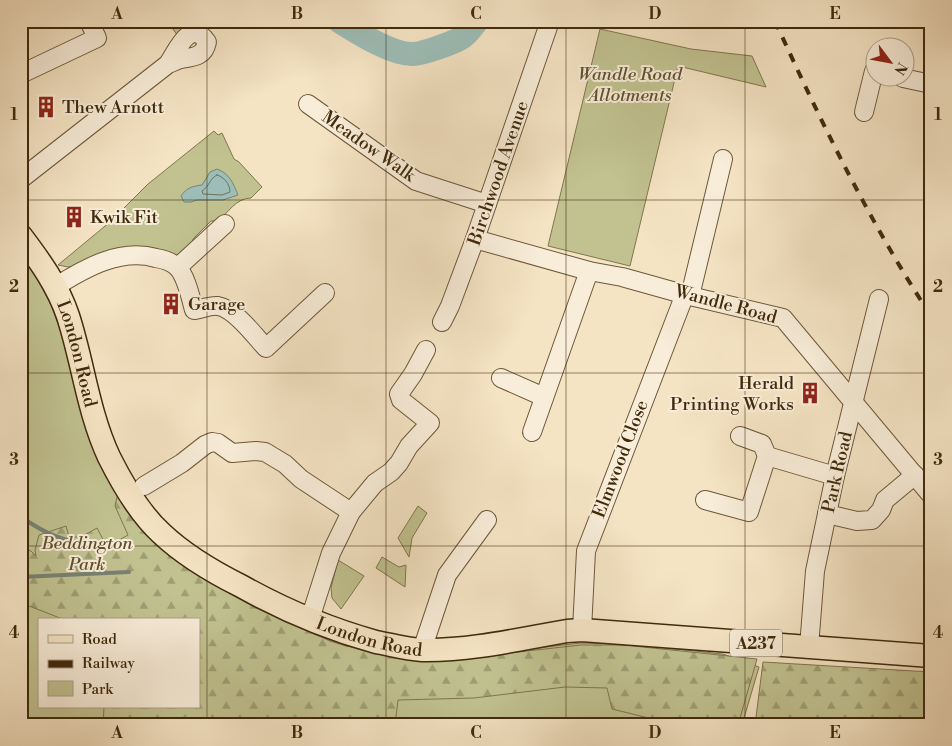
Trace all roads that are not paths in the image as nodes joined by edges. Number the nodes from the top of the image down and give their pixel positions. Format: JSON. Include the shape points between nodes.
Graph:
{"nodes":[{"id":1,"x":89,"y":21,"type":"edge"},
{"id":2,"x":550,"y":21,"type":"edge"},
{"id":3,"x":168,"y":64,"type":"dead end"},
{"id":4,"x":21,"y":74,"type":"edge"},
{"id":5,"x":914,"y":80,"type":"edge"},
{"id":6,"x":931,"y":84,"type":"edge"},
{"id":7,"x":870,"y":88,"type":"edge"},
{"id":8,"x":308,"y":104,"type":"dead end"},
{"id":9,"x":864,"y":112,"type":"dead end"},
{"id":10,"x":723,"y":159,"type":"dead end"},
{"id":11,"x":21,"y":178,"type":"edge"},
{"id":12,"x":487,"y":204,"type":"junction"},
{"id":13,"x":225,"y":224,"type":"dead end"},
{"id":14,"x":21,"y":236,"type":"edge"},
{"id":15,"x":475,"y":239,"type":"junction"},
{"id":16,"x":178,"y":267,"type":"junction"},
{"id":17,"x":589,"y":271,"type":"junction"},
{"id":18,"x":55,"y":287,"type":"junction"},
{"id":19,"x":325,"y":293,"type":"dead end"},
{"id":20,"x":688,"y":295,"type":"junction"},
{"id":21,"x":878,"y":299,"type":"dead end"},
{"id":22,"x":442,"y":322,"type":"dead end"},
{"id":23,"x":426,"y":350,"type":"dead end"},
{"id":24,"x":501,"y":378,"type":"dead end"},
{"id":25,"x":544,"y":396,"type":"junction"},
{"id":26,"x":854,"y":401,"type":"junction"},
{"id":27,"x":532,"y":432,"type":"dead end"},
{"id":28,"x":740,"y":436,"type":"dead end"},
{"id":29,"x":767,"y":456,"type":"junction"},
{"id":30,"x":914,"y":475,"type":"junction"},
{"id":31,"x":835,"y":476,"type":"junction"},
{"id":32,"x":144,"y":486,"type":"dead end"},
{"id":33,"x":931,"y":495,"type":"edge"},
{"id":34,"x":705,"y":500,"type":"dead end"},
{"id":35,"x":351,"y":512,"type":"junction"},
{"id":36,"x":827,"y":514,"type":"junction"},
{"id":37,"x":487,"y":520,"type":"dead end"},
{"id":38,"x":310,"y":619,"type":"junction"},
{"id":39,"x":582,"y":630,"type":"junction"},
{"id":40,"x":808,"y":646,"type":"junction"},
{"id":41,"x":422,"y":650,"type":"junction"},
{"id":42,"x":931,"y":656,"type":"edge"}],
"edges":[{"from":1,"to":4,"type":"street","via":[[97,38]]},
{"from":2,"to":12,"type":"street","name":"Birchwood Avenue"},
{"from":3,"to":11,"type":"street"},
{"from":5,"to":6,"type":"street"},
{"from":7,"to":9,"type":"street"},
{"from":8,"to":12,"type":"street","name":"Meadow Walk","via":[[416,181]]},
{"from":10,"to":20,"type":"street","name":"Elmwood Close"},
{"from":12,"to":15,"type":"street","name":"Birchwood Avenue"},
{"from":13,"to":16,"type":"street"},
{"from":14,"to":18,"type":"main road","name":"London Road","number":"A237"},
{"from":15,"to":17,"type":"street","name":"Wandle Road"},
{"from":15,"to":22,"type":"street","name":"Birchwood Avenue"},
{"from":16,"to":18,"type":"street","via":[[147,255],[130,255],[102,262]]},
{"from":16,"to":19,"type":"street","via":[[194,310],[217,306],[226,309],[266,348]]},
{"from":17,"to":20,"type":"street","name":"Wandle Road"},
{"from":17,"to":25,"type":"street"},
{"from":18,"to":38,"type":"main road","name":"London Road","number":"A237","via":[[67,315],[102,440],[145,515],[161,533],[213,572]]},
{"from":20,"to":26,"type":"street","name":"Wandle Road","via":[[783,318]]},
{"from":20,"to":39,"type":"street","name":"Elmwood Close","via":[[586,551]]},
{"from":21,"to":26,"type":"street","name":"Park Road"},
{"from":23,"to":35,"type":"street","via":[[399,394],[401,400],[430,423],[395,467],[375,483]]},
{"from":24,"to":25,"type":"street"},
{"from":25,"to":27,"type":"street"},
{"from":26,"to":30,"type":"street","name":"Wandle Road"},
{"from":26,"to":31,"type":"street","name":"Park Road"},
{"from":28,"to":29,"type":"street","via":[[762,444]]},
{"from":29,"to":31,"type":"street"},
{"from":29,"to":34,"type":"street","via":[[749,512]]},
{"from":30,"to":33,"type":"street","name":"Wandle Road"},
{"from":30,"to":36,"type":"street","via":[[885,500],[882,510],[872,520],[857,521]]},
{"from":31,"to":36,"type":"street","name":"Park Road"},
{"from":32,"to":35,"type":"street","via":[[212,442],[232,453],[265,452]]},
{"from":35,"to":38,"type":"street","via":[[331,553]]},
{"from":36,"to":40,"type":"street","name":"Park Road","via":[[815,571]]},
{"from":37,"to":41,"type":"street","via":[[447,575]]},
{"from":38,"to":41,"type":"main road","name":"London Road","number":"A237","via":[[346,634]]},
{"from":39,"to":40,"type":"main road","name":"London Road","number":"A237"},
{"from":39,"to":41,"type":"main road","name":"London Road","number":"A237"},
{"from":40,"to":42,"type":"main road","name":"London Road","number":"A237"}]}
